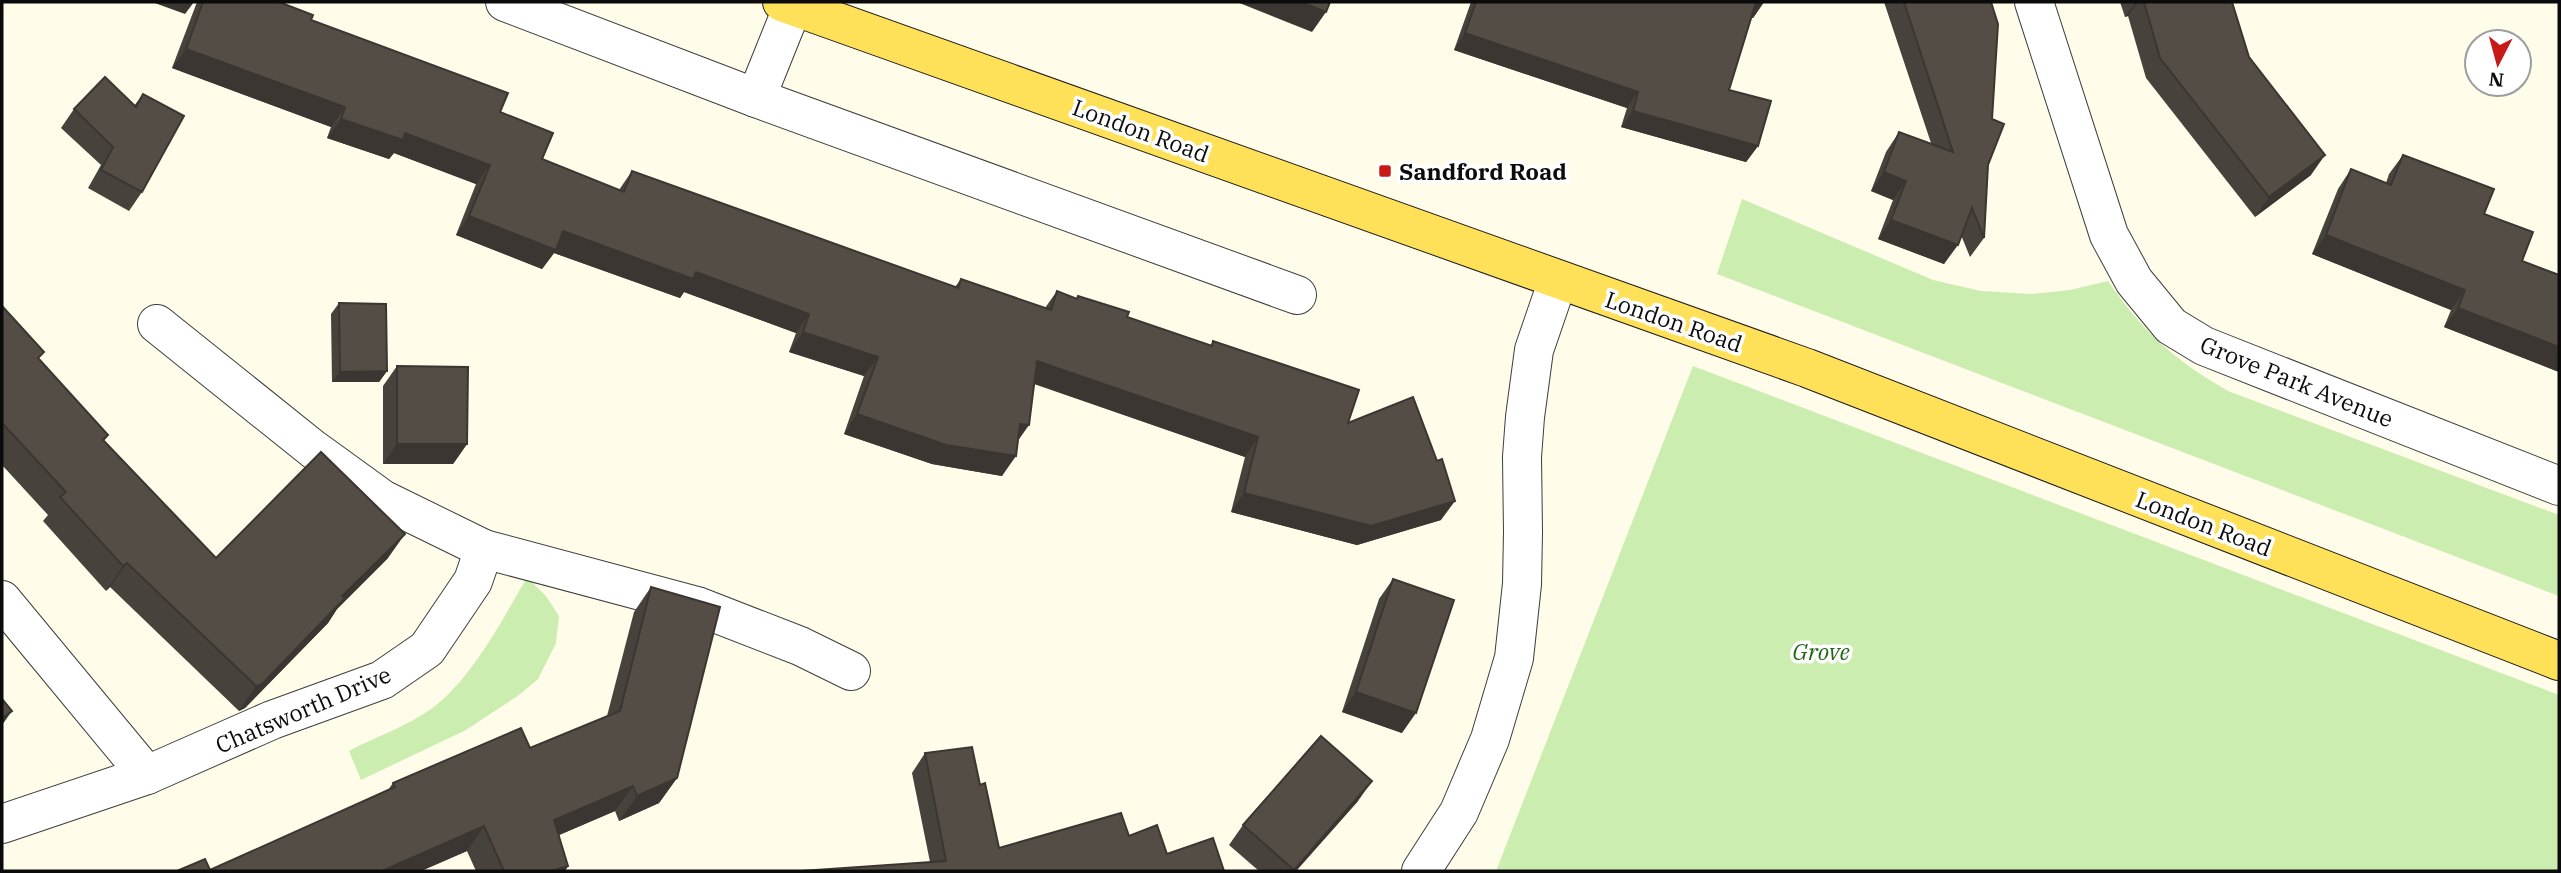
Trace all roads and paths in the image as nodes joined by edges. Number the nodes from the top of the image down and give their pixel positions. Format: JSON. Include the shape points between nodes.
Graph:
{"nodes":[{"id":1,"x":506,"y":2,"type":"edge"},
{"id":2,"x":2034,"y":2,"type":"edge"},
{"id":3,"x":788,"y":4,"type":"edge"},
{"id":4,"x":755,"y":98,"type":"junction"},
{"id":5,"x":1558,"y":280,"type":"junction"},
{"id":6,"x":1297,"y":295,"type":"dead end"},
{"id":7,"x":157,"y":324,"type":"dead end"},
{"id":8,"x":2559,"y":486,"type":"edge"},
{"id":9,"x":484,"y":549,"type":"junction"},
{"id":10,"x":2,"y":600,"type":"edge"},
{"id":11,"x":2559,"y":661,"type":"edge"},
{"id":12,"x":851,"y":671,"type":"dead end"},
{"id":13,"x":147,"y":775,"type":"junction"},
{"id":14,"x":2,"y":824,"type":"edge"},
{"id":15,"x":1421,"y":871,"type":"edge"}],
"edges":[{"from":1,"to":4,"type":"street"},
{"from":2,"to":8,"type":"street","name":"Grove Park Avenue","via":[[2109,235],[2134,281],[2171,326],[2204,346]]},
{"from":3,"to":4,"type":"street"},
{"from":3,"to":5,"type":"main road","name":"London Road"},
{"from":4,"to":6,"type":"street"},
{"from":5,"to":11,"type":"main road","name":"London Road","via":[[1807,368]]},
{"from":5,"to":15,"type":"street","via":[[1534,350],[1525,417],[1522,584],[1514,658],[1490,739],[1459,812]]},
{"from":7,"to":9,"type":"street","via":[[382,499]]},
{"from":9,"to":12,"type":"street","via":[[697,606]]},
{"from":9,"to":13,"type":"street","name":"Chatsworth Drive","via":[[473,581],[427,649],[393,673]]},
{"from":10,"to":13,"type":"street"},
{"from":13,"to":14,"type":"street","name":"Chatsworth Drive"}]}
